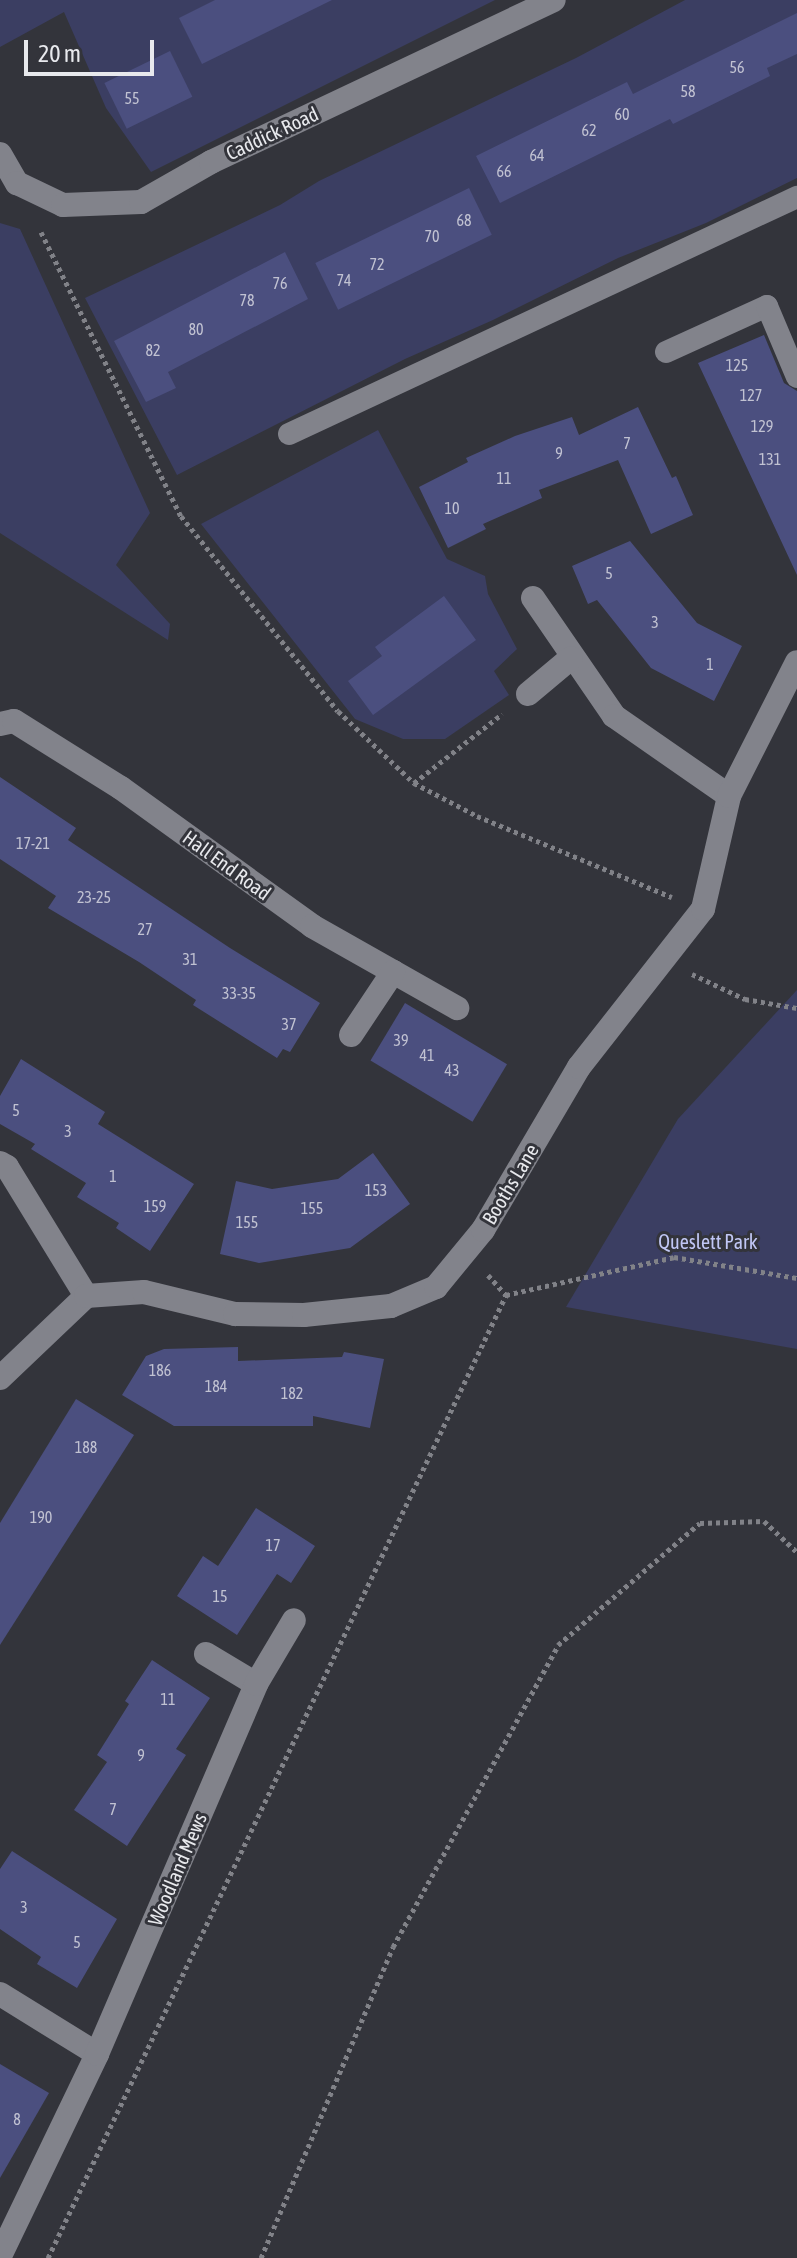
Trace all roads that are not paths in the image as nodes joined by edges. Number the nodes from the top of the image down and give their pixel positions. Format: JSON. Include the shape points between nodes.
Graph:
{"nodes":[{"id":1,"x":554,"y":0,"type":"edge"},
{"id":2,"x":0,"y":154,"type":"edge"},
{"id":3,"x":797,"y":197,"type":"edge"},
{"id":4,"x":666,"y":352,"type":"dead end"},
{"id":5,"x":797,"y":377,"type":"edge"},
{"id":6,"x":289,"y":434,"type":"dead end"},
{"id":7,"x":533,"y":598,"type":"dead end"},
{"id":8,"x":571,"y":658,"type":"junction"},
{"id":9,"x":797,"y":662,"type":"edge"},
{"id":10,"x":528,"y":694,"type":"road end"},
{"id":11,"x":0,"y":724,"type":"edge"},
{"id":12,"x":729,"y":796,"type":"junction"},
{"id":13,"x":393,"y":972,"type":"junction"},
{"id":14,"x":457,"y":1008,"type":"dead end"},
{"id":15,"x":351,"y":1035,"type":"dead end"},
{"id":16,"x":0,"y":1163,"type":"edge"},
{"id":17,"x":86,"y":1296,"type":"junction"},
{"id":18,"x":0,"y":1378,"type":"edge"},
{"id":19,"x":294,"y":1620,"type":"dead end"},
{"id":20,"x":206,"y":1654,"type":"dead end"},
{"id":21,"x":256,"y":1684,"type":"junction"},
{"id":22,"x":0,"y":1994,"type":"edge"},
{"id":23,"x":97,"y":2054,"type":"junction"},
{"id":24,"x":0,"y":2256,"type":"edge"}],
"edges":[{"from":1,"to":2,"type":"street","name":"Caddick Road","via":[[211,162],[141,202],[63,205],[17,183]]},
{"from":3,"to":6,"type":"lane"},
{"from":4,"to":5,"type":"lane","via":[[767,306]]},
{"from":7,"to":8,"type":"street"},
{"from":8,"to":10,"type":"street"},
{"from":8,"to":12,"type":"street","via":[[614,716]]},
{"from":9,"to":12,"type":"street","name":"Booths Lane"},
{"from":11,"to":13,"type":"street","name":"Hall End Road","via":[[14,721],[121,788],[312,926]]},
{"from":12,"to":17,"type":"street","name":"Booths Lane","via":[[703,909],[579,1067],[483,1230],[436,1287],[391,1306],[304,1315],[235,1314],[144,1292]]},
{"from":13,"to":14,"type":"street","name":"Hall End Road"},
{"from":13,"to":15,"type":"street"},
{"from":16,"to":17,"type":"street"},
{"from":17,"to":18,"type":"street"},
{"from":19,"to":21,"type":"street","name":"Woodland Mews"},
{"from":20,"to":21,"type":"street"},
{"from":21,"to":23,"type":"street","name":"Woodland Mews"},
{"from":22,"to":23,"type":"street"},
{"from":23,"to":24,"type":"street","name":"Woodland Mews"}]}
